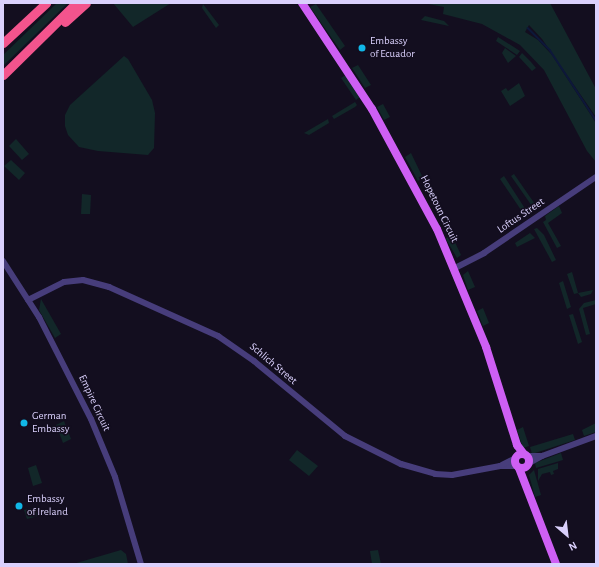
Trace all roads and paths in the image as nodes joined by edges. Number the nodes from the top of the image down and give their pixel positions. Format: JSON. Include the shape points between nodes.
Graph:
{"nodes":[{"id":1,"x":36,"y":3,"type":"edge"},
{"id":2,"x":46,"y":3,"type":"edge"},
{"id":3,"x":76,"y":3,"type":"edge"},
{"id":4,"x":86,"y":3,"type":"edge"},
{"id":5,"x":302,"y":3,"type":"edge"},
{"id":6,"x":3,"y":42,"type":"edge"},
{"id":7,"x":26,"y":53,"type":"junction"},
{"id":8,"x":3,"y":75,"type":"edge"},
{"id":9,"x":596,"y":178,"type":"edge"},
{"id":10,"x":3,"y":262,"type":"edge"},
{"id":11,"x":455,"y":268,"type":"junction"},
{"id":12,"x":28,"y":300,"type":"junction"},
{"id":13,"x":596,"y":436,"type":"edge"},
{"id":14,"x":522,"y":461,"type":"junction"},
{"id":15,"x":141,"y":564,"type":"edge"},
{"id":16,"x":556,"y":564,"type":"edge"}],
"edges":[{"from":1,"to":6,"type":"highway"},
{"from":2,"to":6,"type":"highway"},
{"from":3,"to":7,"type":"highway"},
{"from":4,"to":7,"type":"highway"},
{"from":5,"to":11,"type":"main road","name":"Hopetoun Circuit","via":[[352,76],[401,157]]},
{"from":7,"to":8,"type":"highway"},
{"from":9,"to":11,"type":"street","name":"Loftus Street","via":[[484,253]]},
{"from":10,"to":12,"type":"street","name":"Empire Circuit"},
{"from":11,"to":14,"type":"main road","name":"Hopetoun Circuit","via":[[488,353]]},
{"from":12,"to":14,"type":"street","name":"Schlich Street","via":[[64,282],[83,280],[109,287],[218,336],[240,349],[324,421],[363,446],[417,470],[436,474],[472,473]]},
{"from":12,"to":15,"type":"street","name":"Empire Circuit","via":[[60,354],[92,419],[115,477]]},
{"from":13,"to":14,"type":"street","name":"Schlich Street"},
{"from":14,"to":16,"type":"main road","name":"Hopetoun Circuit","via":[[537,516]]}]}
